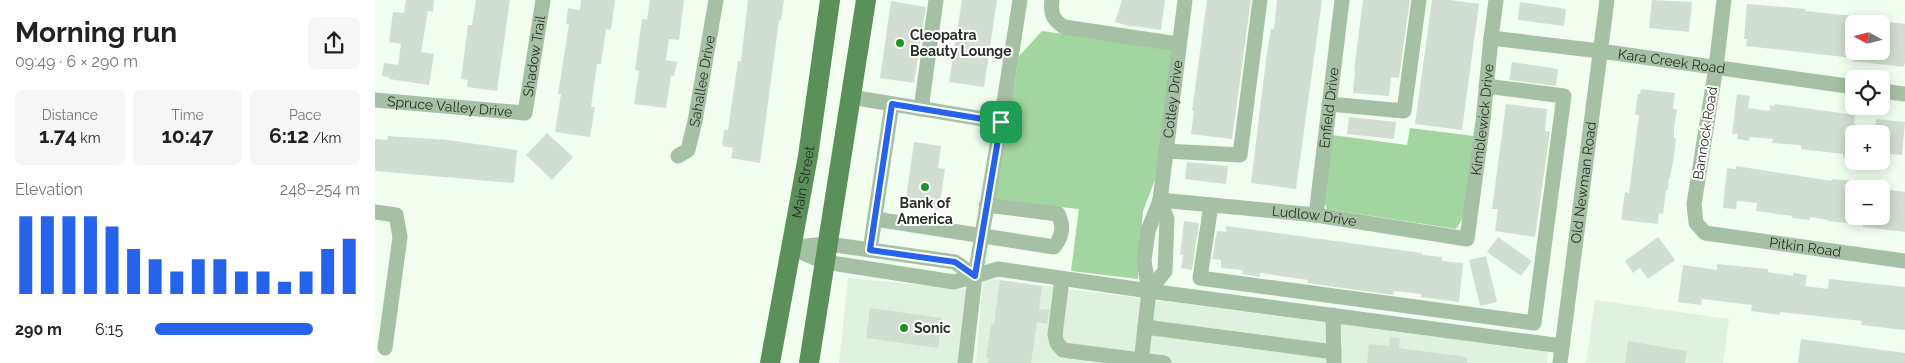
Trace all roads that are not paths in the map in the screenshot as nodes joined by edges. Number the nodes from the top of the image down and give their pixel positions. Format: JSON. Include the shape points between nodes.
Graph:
{"nodes":[{"id":1,"x":543,"y":0,"type":"edge"},
{"id":2,"x":716,"y":0,"type":"edge"},
{"id":3,"x":830,"y":0,"type":"edge"},
{"id":4,"x":866,"y":0,"type":"edge"},
{"id":5,"x":936,"y":0,"type":"edge"},
{"id":6,"x":1020,"y":0,"type":"edge"},
{"id":7,"x":1051,"y":0,"type":"edge"},
{"id":8,"x":1185,"y":0,"type":"edge"},
{"id":9,"x":1260,"y":0,"type":"edge"},
{"id":10,"x":1341,"y":0,"type":"edge"},
{"id":11,"x":1419,"y":0,"type":"edge"},
{"id":12,"x":1496,"y":0,"type":"edge"},
{"id":13,"x":1607,"y":0,"type":"edge"},
{"id":14,"x":1724,"y":0,"type":"edge"},
{"id":15,"x":1491,"y":38,"type":"junction"},
{"id":16,"x":1178,"y":44,"type":"junction"},
{"id":17,"x":1600,"y":51,"type":"junction"},
{"id":18,"x":1716,"y":67,"type":"junction"},
{"id":19,"x":1486,"y":86,"type":"junction"},
{"id":20,"x":1845,"y":86,"type":"edge"},
{"id":21,"x":1890,"y":92,"type":"edge"},
{"id":22,"x":1905,"y":94,"type":"edge"},
{"id":23,"x":851,"y":97,"type":"junction"},
{"id":24,"x":375,"y":100,"type":"edge"},
{"id":25,"x":892,"y":104,"type":"junction"},
{"id":26,"x":1329,"y":104,"type":"junction"},
{"id":27,"x":921,"y":109,"type":"junction"},
{"id":28,"x":525,"y":113,"type":"joint"},
{"id":29,"x":1001,"y":122,"type":"junction"},
{"id":30,"x":1166,"y":151,"type":"junction"},
{"id":31,"x":678,"y":156,"type":"dead end"},
{"id":32,"x":1159,"y":200,"type":"junction"},
{"id":33,"x":986,"y":205,"type":"junction"},
{"id":34,"x":1211,"y":205,"type":"junction"},
{"id":35,"x":375,"y":212,"type":"edge"},
{"id":36,"x":1315,"y":215,"type":"junction"},
{"id":37,"x":875,"y":219,"type":"junction"},
{"id":38,"x":1705,"y":233,"type":"joint"},
{"id":39,"x":981,"y":235,"type":"junction"},
{"id":40,"x":1467,"y":239,"type":"joint"},
{"id":41,"x":791,"y":248,"type":"junction"},
{"id":42,"x":870,"y":250,"type":"junction"},
{"id":43,"x":826,"y":253,"type":"junction"},
{"id":44,"x":1905,"y":261,"type":"edge"},
{"id":45,"x":975,"y":276,"type":"junction"},
{"id":46,"x":1062,"y":279,"type":"junction"},
{"id":47,"x":1149,"y":291,"type":"junction"},
{"id":48,"x":1333,"y":315,"type":"junction"},
{"id":49,"x":1145,"y":327,"type":"junction"},
{"id":50,"x":1562,"y":346,"type":"junction"},
{"id":51,"x":381,"y":353,"type":"edge"},
{"id":52,"x":1334,"y":358,"type":"edge"},
{"id":53,"x":1141,"y":362,"type":"edge"},
{"id":54,"x":770,"y":363,"type":"edge"},
{"id":55,"x":809,"y":363,"type":"edge"},
{"id":56,"x":965,"y":363,"type":"edge"},
{"id":57,"x":1164,"y":363,"type":"edge"},
{"id":58,"x":1560,"y":363,"type":"edge"}],
"edges":[{"from":1,"to":28,"type":"street","name":"Shadow Trail"},
{"from":2,"to":31,"type":"street","name":"Sahallee Drive","via":[[688,150]]},
{"from":3,"to":41,"type":"main road","name":"Main Street","via":[[808,156]]},
{"from":4,"to":23,"type":"main road"},
{"from":5,"to":27,"type":"street"},
{"from":6,"to":29,"type":"street"},
{"from":7,"to":16,"type":"street","via":[[1050,10],[1055,22],[1064,27]]},
{"from":8,"to":16,"type":"street","name":"Cotley Drive"},
{"from":9,"to":30,"type":"street","via":[[1240,155]]},
{"from":10,"to":26,"type":"street","name":"Enfield Drive"},
{"from":11,"to":26,"type":"street","via":[[1404,110]]},
{"from":12,"to":15,"type":"street","name":"Kimblewick Drive"},
{"from":13,"to":17,"type":"street","name":"Old Newman Road"},
{"from":14,"to":18,"type":"street","name":"Bannock Road"},
{"from":15,"to":17,"type":"street","name":"Kara Creek Road"},
{"from":15,"to":19,"type":"street","name":"Kimblewick Drive"},
{"from":16,"to":30,"type":"street","name":"Cotley Drive"},
{"from":17,"to":18,"type":"street","name":"Kara Creek Road"},
{"from":17,"to":50,"type":"street","name":"Old Newman Road"},
{"from":18,"to":20,"type":"street","name":"Kara Creek Road"},
{"from":18,"to":38,"type":"street","name":"Bannock Road","via":[[1694,204],[1696,223]]},
{"from":19,"to":34,"type":"street","via":[[1564,96],[1534,323],[1200,278]]},
{"from":19,"to":40,"type":"street","name":"Kimblewick Drive"},
{"from":21,"to":22,"type":"street"},
{"from":23,"to":25,"type":"street"},
{"from":23,"to":43,"type":"main road"},
{"from":24,"to":28,"type":"street","name":"Spruce Valley Drive"},
{"from":25,"to":27,"type":"street"},
{"from":25,"to":37,"type":"street"},
{"from":26,"to":36,"type":"street","name":"Enfield Drive"},
{"from":27,"to":29,"type":"street"},
{"from":29,"to":33,"type":"street"},
{"from":30,"to":32,"type":"street","name":"Cotley Drive"},
{"from":32,"to":34,"type":"street","name":"Ludlow Drive"},
{"from":32,"to":47,"type":"street","name":"Cotley Drive","via":[[1148,231],[1144,261]]},
{"from":32,"to":47,"type":"street","name":"Cotley Drive","via":[[1167,219],[1165,272]]},
{"from":33,"to":39,"type":"street"},
{"from":33,"to":39,"type":"street","via":[[1058,214],[1063,224],[1061,239],[1054,247]]},
{"from":34,"to":36,"type":"street","name":"Ludlow Drive"},
{"from":35,"to":51,"type":"street","via":[[396,216],[400,237]]},
{"from":36,"to":40,"type":"street","name":"Ludlow Drive"},
{"from":37,"to":39,"type":"street"},
{"from":37,"to":42,"type":"street"},
{"from":38,"to":44,"type":"street","name":"Pitkin Road"},
{"from":39,"to":45,"type":"street"},
{"from":41,"to":43,"type":"street"},
{"from":41,"to":54,"type":"main road","name":"Main Street"},
{"from":42,"to":43,"type":"street"},
{"from":42,"to":45,"type":"street","via":[[955,262]]},
{"from":43,"to":45,"type":"street","via":[[954,282]]},
{"from":43,"to":55,"type":"main road"},
{"from":45,"to":46,"type":"street","via":[[998,269]]},
{"from":45,"to":56,"type":"street"},
{"from":46,"to":47,"type":"street"},
{"from":46,"to":53,"type":"street","via":[[1055,335],[1057,344],[1063,350]]},
{"from":47,"to":48,"type":"street"},
{"from":47,"to":49,"type":"street"},
{"from":48,"to":50,"type":"street"},
{"from":48,"to":52,"type":"street"},
{"from":49,"to":52,"type":"street"},
{"from":49,"to":53,"type":"street"},
{"from":50,"to":58,"type":"street","name":"Old Newman Road"},
{"from":53,"to":57,"type":"street"}]}
